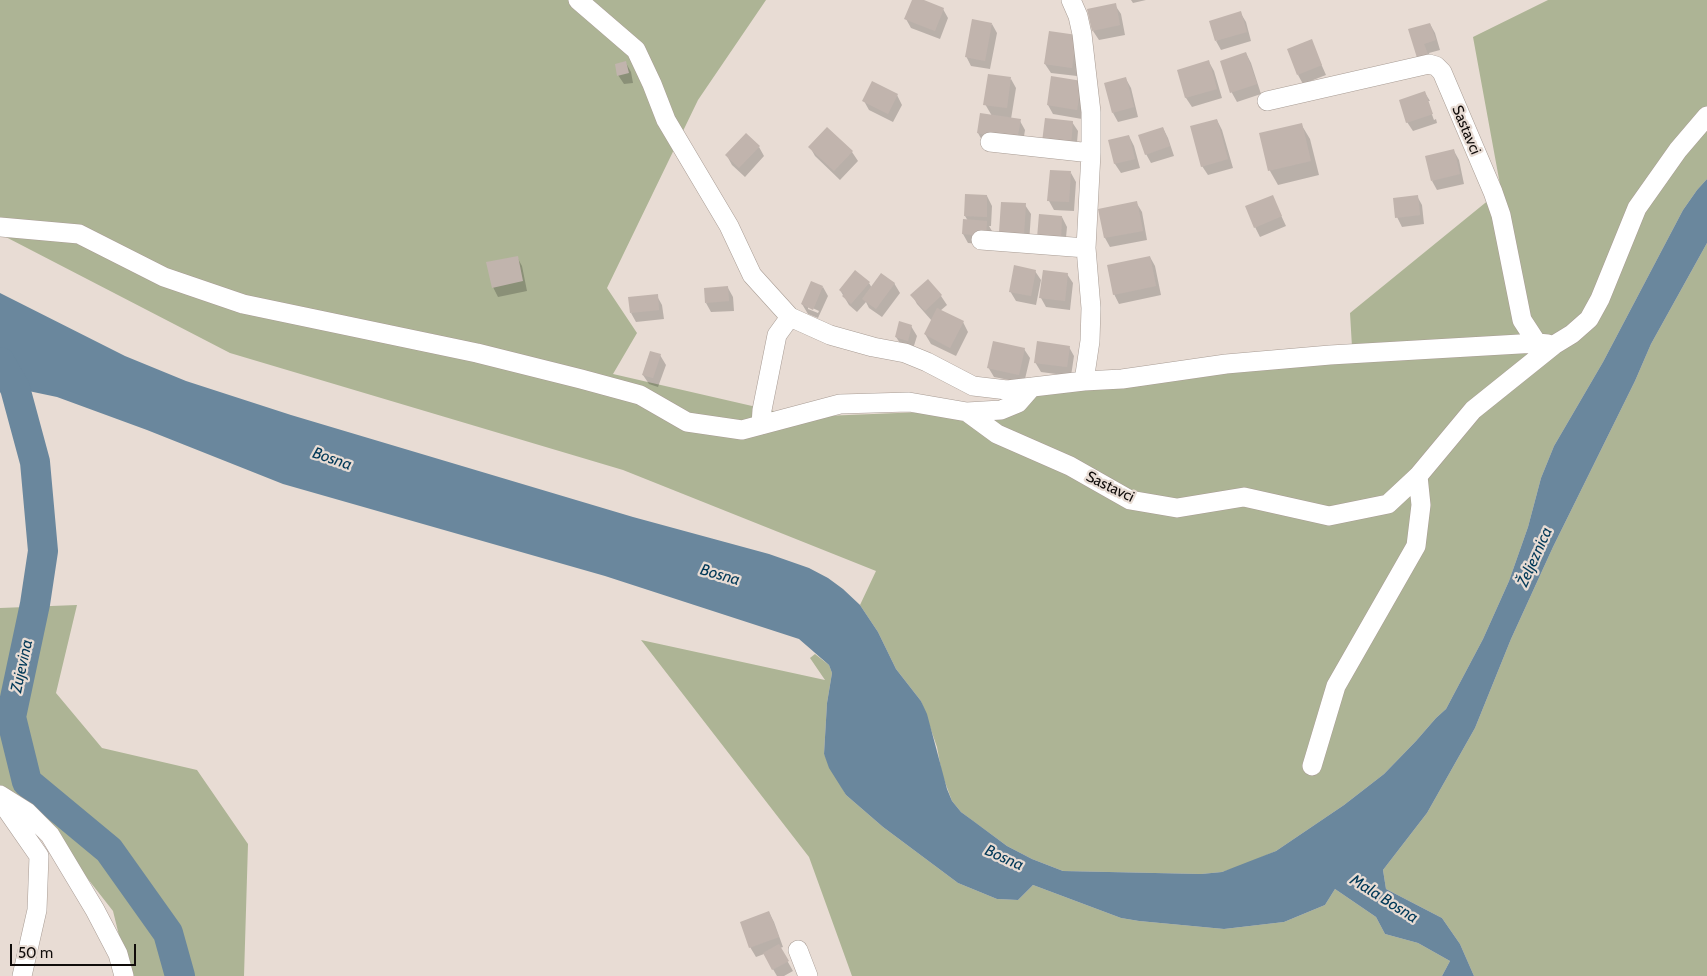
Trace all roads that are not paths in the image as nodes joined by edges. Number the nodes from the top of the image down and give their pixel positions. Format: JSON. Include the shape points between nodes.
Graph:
{"nodes":[{"id":1,"x":578,"y":0,"type":"edge"},
{"id":2,"x":1071,"y":0,"type":"edge"},
{"id":3,"x":1267,"y":101,"type":"dead end"},
{"id":4,"x":1707,"y":116,"type":"edge"},
{"id":5,"x":990,"y":142,"type":"dead end"},
{"id":6,"x":1091,"y":153,"type":"junction"},
{"id":7,"x":0,"y":227,"type":"edge"},
{"id":8,"x":981,"y":240,"type":"dead end"},
{"id":9,"x":1086,"y":248,"type":"junction"},
{"id":10,"x":790,"y":317,"type":"junction"},
{"id":11,"x":1545,"y":344,"type":"junction"},
{"id":12,"x":1084,"y":381,"type":"junction"},
{"id":13,"x":1032,"y":387,"type":"junction"},
{"id":14,"x":967,"y":412,"type":"junction"},
{"id":15,"x":761,"y":425,"type":"junction"},
{"id":16,"x":1418,"y":476,"type":"junction"},
{"id":17,"x":1312,"y":766,"type":"dead end"},
{"id":18,"x":0,"y":794,"type":"edge"},
{"id":19,"x":0,"y":800,"type":"edge"},
{"id":20,"x":798,"y":950,"type":"dead end"},
{"id":21,"x":22,"y":976,"type":"edge"},
{"id":22,"x":124,"y":976,"type":"edge"},
{"id":23,"x":808,"y":976,"type":"edge"}],
"edges":[{"from":1,"to":10,"type":"street","via":[[636,50],[666,120],[729,226],[752,275]]},
{"from":2,"to":6,"type":"street","via":[[1078,16],[1085,54]]},
{"from":3,"to":11,"type":"street","name":"Sastavci","via":[[1429,64],[1436,66],[1442,72],[1501,215],[1522,320]]},
{"from":4,"to":11,"type":"street","name":"Sastavci","via":[[1636,208],[1589,319],[1572,334]]},
{"from":5,"to":6,"type":"street"},
{"from":6,"to":9,"type":"street"},
{"from":7,"to":15,"type":"street","via":[[79,234],[164,276],[243,304],[581,378],[640,395],[687,422],[742,430]]},
{"from":8,"to":9,"type":"street"},
{"from":9,"to":12,"type":"street","via":[[1091,308]]},
{"from":10,"to":13,"type":"street","via":[[830,335],[905,353],[973,386],[1007,390]]},
{"from":10,"to":15,"type":"street","via":[[777,335]]},
{"from":11,"to":12,"type":"street","via":[[1330,355]]},
{"from":11,"to":16,"type":"street","name":"Sastavci","via":[[1473,410]]},
{"from":12,"to":13,"type":"street"},
{"from":13,"to":14,"type":"street","via":[[1018,403],[1001,410]]},
{"from":14,"to":15,"type":"street","via":[[909,402],[840,404]]},
{"from":14,"to":16,"type":"street","name":"Sastavci","via":[[997,434],[1070,466],[1130,500],[1177,508],[1244,497],[1329,516],[1388,504]]},
{"from":16,"to":17,"type":"street","via":[[1421,505],[1416,546],[1336,686]]},
{"from":18,"to":22,"type":"street","via":[[27,812],[50,835],[95,910],[118,954]]},
{"from":19,"to":21,"type":"street","via":[[39,856],[37,910]]},
{"from":20,"to":23,"type":"street"}]}
